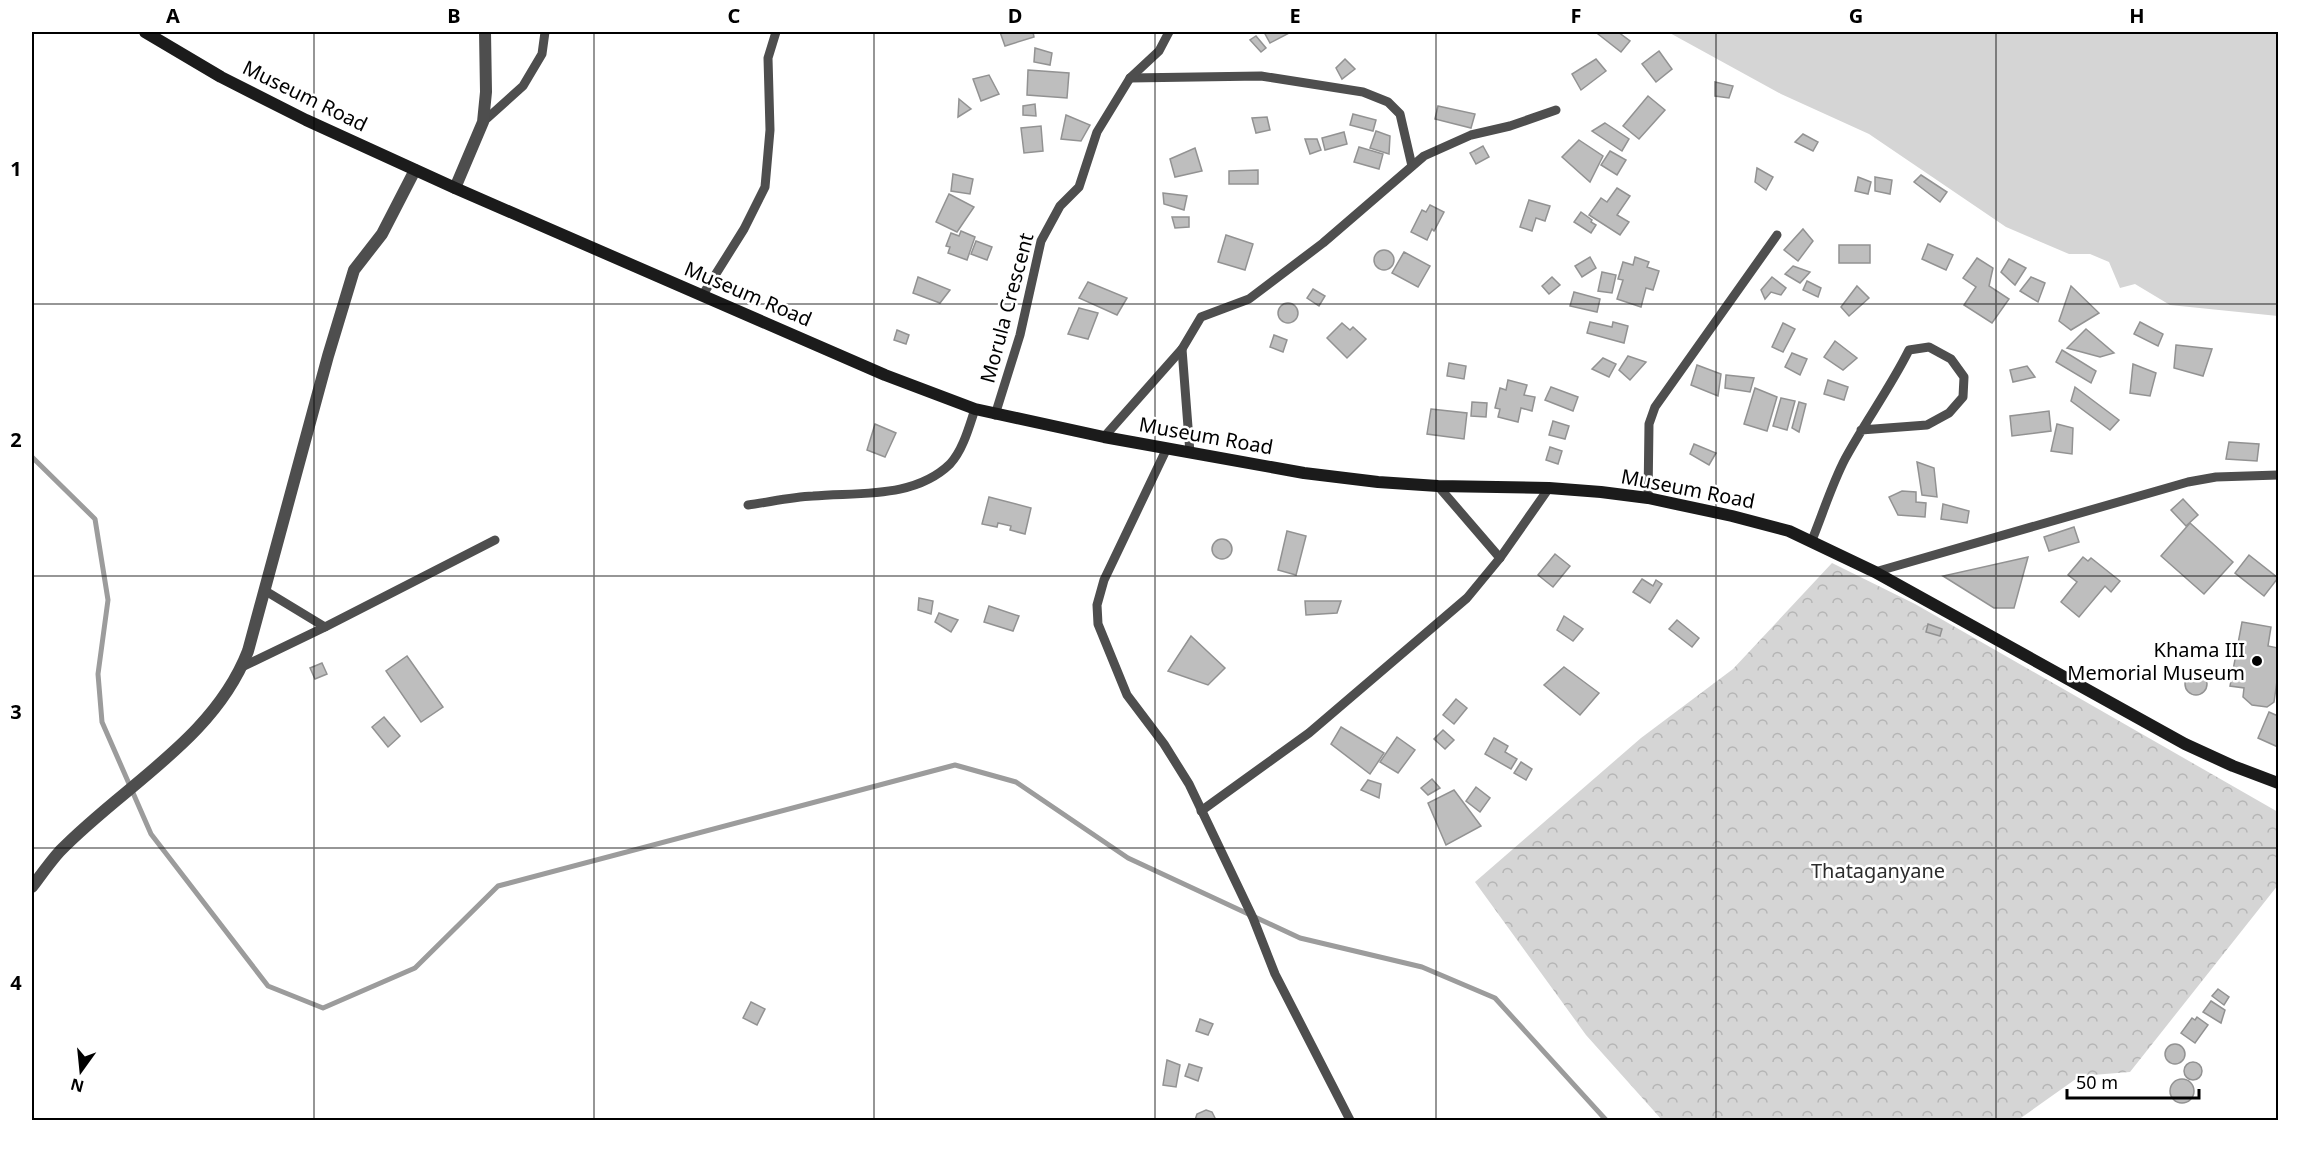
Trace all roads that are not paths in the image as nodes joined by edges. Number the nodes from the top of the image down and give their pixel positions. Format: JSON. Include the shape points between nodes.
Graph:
{"nodes":[{"id":1,"x":145,"y":32,"type":"edge"},
{"id":2,"x":485,"y":32,"type":"edge"},
{"id":3,"x":545,"y":32,"type":"edge"},
{"id":4,"x":776,"y":32,"type":"edge"},
{"id":5,"x":1169,"y":32,"type":"edge"},
{"id":6,"x":1130,"y":78,"type":"junction"},
{"id":7,"x":1556,"y":110,"type":"dead end"},
{"id":8,"x":483,"y":122,"type":"junction"},
{"id":9,"x":1412,"y":166,"type":"junction"},
{"id":10,"x":415,"y":170,"type":"junction"},
{"id":11,"x":455,"y":188,"type":"junction"},
{"id":12,"x":1777,"y":235,"type":"dead end"},
{"id":13,"x":702,"y":296,"type":"junction"},
{"id":14,"x":1182,"y":349,"type":"junction"},
{"id":15,"x":975,"y":409,"type":"junction"},
{"id":16,"x":995,"y":415,"type":"junction"},
{"id":17,"x":1861,"y":430,"type":"junction"},
{"id":18,"x":1104,"y":437,"type":"junction"},
{"id":19,"x":1167,"y":448,"type":"junction"},
{"id":20,"x":1190,"y":453,"type":"junction"},
{"id":21,"x":2278,"y":476,"type":"edge"},
{"id":22,"x":1438,"y":486,"type":"junction"},
{"id":23,"x":1549,"y":488,"type":"junction"},
{"id":24,"x":1648,"y":498,"type":"junction"},
{"id":25,"x":748,"y":505,"type":"dead end"},
{"id":26,"x":495,"y":540,"type":"dead end"},
{"id":27,"x":1812,"y":540,"type":"junction"},
{"id":28,"x":1500,"y":558,"type":"junction"},
{"id":29,"x":1875,"y":572,"type":"junction"},
{"id":30,"x":264,"y":590,"type":"junction"},
{"id":31,"x":326,"y":627,"type":"junction"},
{"id":32,"x":242,"y":667,"type":"junction"},
{"id":33,"x":2278,"y":783,"type":"edge"},
{"id":34,"x":1201,"y":811,"type":"junction"},
{"id":35,"x":32,"y":887,"type":"edge"},
{"id":36,"x":1350,"y":1120,"type":"edge"}],
"edges":[{"from":1,"to":10,"type":"street","name":"Museum Road","via":[[306,120]]},
{"from":2,"to":8,"type":"street"},
{"from":3,"to":8,"type":"lane","via":[[542,54],[523,86]]},
{"from":4,"to":13,"type":"lane","via":[[768,58],[770,130],[765,187]]},
{"from":5,"to":6,"type":"lane","name":"Morula Crescent","via":[[1159,51]]},
{"from":6,"to":9,"type":"lane","via":[[1261,76],[1363,92],[1389,102],[1400,114]]},
{"from":6,"to":16,"type":"lane","name":"Morula Crescent","via":[[1097,132],[1079,187],[1060,206],[1041,241],[1020,334]]},
{"from":7,"to":9,"type":"lane","via":[[1471,135],[1424,156]]},
{"from":8,"to":11,"type":"street"},
{"from":9,"to":14,"type":"lane","via":[[1323,243],[1249,299],[1201,317]]},
{"from":10,"to":11,"type":"street","name":"Museum Road"},
{"from":10,"to":30,"type":"street","via":[[382,234],[354,270]]},
{"from":11,"to":13,"type":"street","name":"Museum Road"},
{"from":12,"to":24,"type":"lane","via":[[1655,406],[1649,424]]},
{"from":13,"to":15,"type":"street","name":"Museum Road","via":[[885,375]]},
{"from":14,"to":18,"type":"lane"},
{"from":14,"to":20,"type":"lane"},
{"from":15,"to":16,"type":"street","name":"Museum Road"},
{"from":15,"to":25,"type":"lane","via":[[951,463],[934,476],[900,489]]},
{"from":16,"to":18,"type":"street","name":"Museum Road"},
{"from":17,"to":17,"type":"lane","via":[[1927,425],[1949,413],[1963,397],[1964,377],[1951,359],[1929,347],[1908,350]]},
{"from":17,"to":27,"type":"lane"},
{"from":18,"to":19,"type":"street","name":"Museum Road"},
{"from":19,"to":20,"type":"street","name":"Museum Road"},
{"from":19,"to":34,"type":"lane","via":[[1104,580],[1098,624],[1127,695],[1164,744]]},
{"from":20,"to":22,"type":"street","name":"Museum Road","via":[[1304,473]]},
{"from":21,"to":29,"type":"lane","via":[[2216,477],[2188,482]]},
{"from":22,"to":23,"type":"street","name":"Museum Road"},
{"from":22,"to":28,"type":"lane"},
{"from":23,"to":24,"type":"street","name":"Museum Road"},
{"from":23,"to":28,"type":"lane"},
{"from":24,"to":27,"type":"street","name":"Museum Road","via":[[1732,516]]},
{"from":26,"to":31,"type":"lane"},
{"from":27,"to":29,"type":"street","name":"Museum Road"},
{"from":28,"to":34,"type":"lane","via":[[1467,598],[1309,733]]},
{"from":29,"to":33,"type":"street","name":"Museum Road","via":[[2186,744]]},
{"from":30,"to":31,"type":"lane"},
{"from":30,"to":32,"type":"street"},
{"from":31,"to":32,"type":"lane"},
{"from":32,"to":35,"type":"street","via":[[227,694],[197,730],[60,851]]},
{"from":34,"to":36,"type":"lane","via":[[1253,918],[1275,974]]}]}
